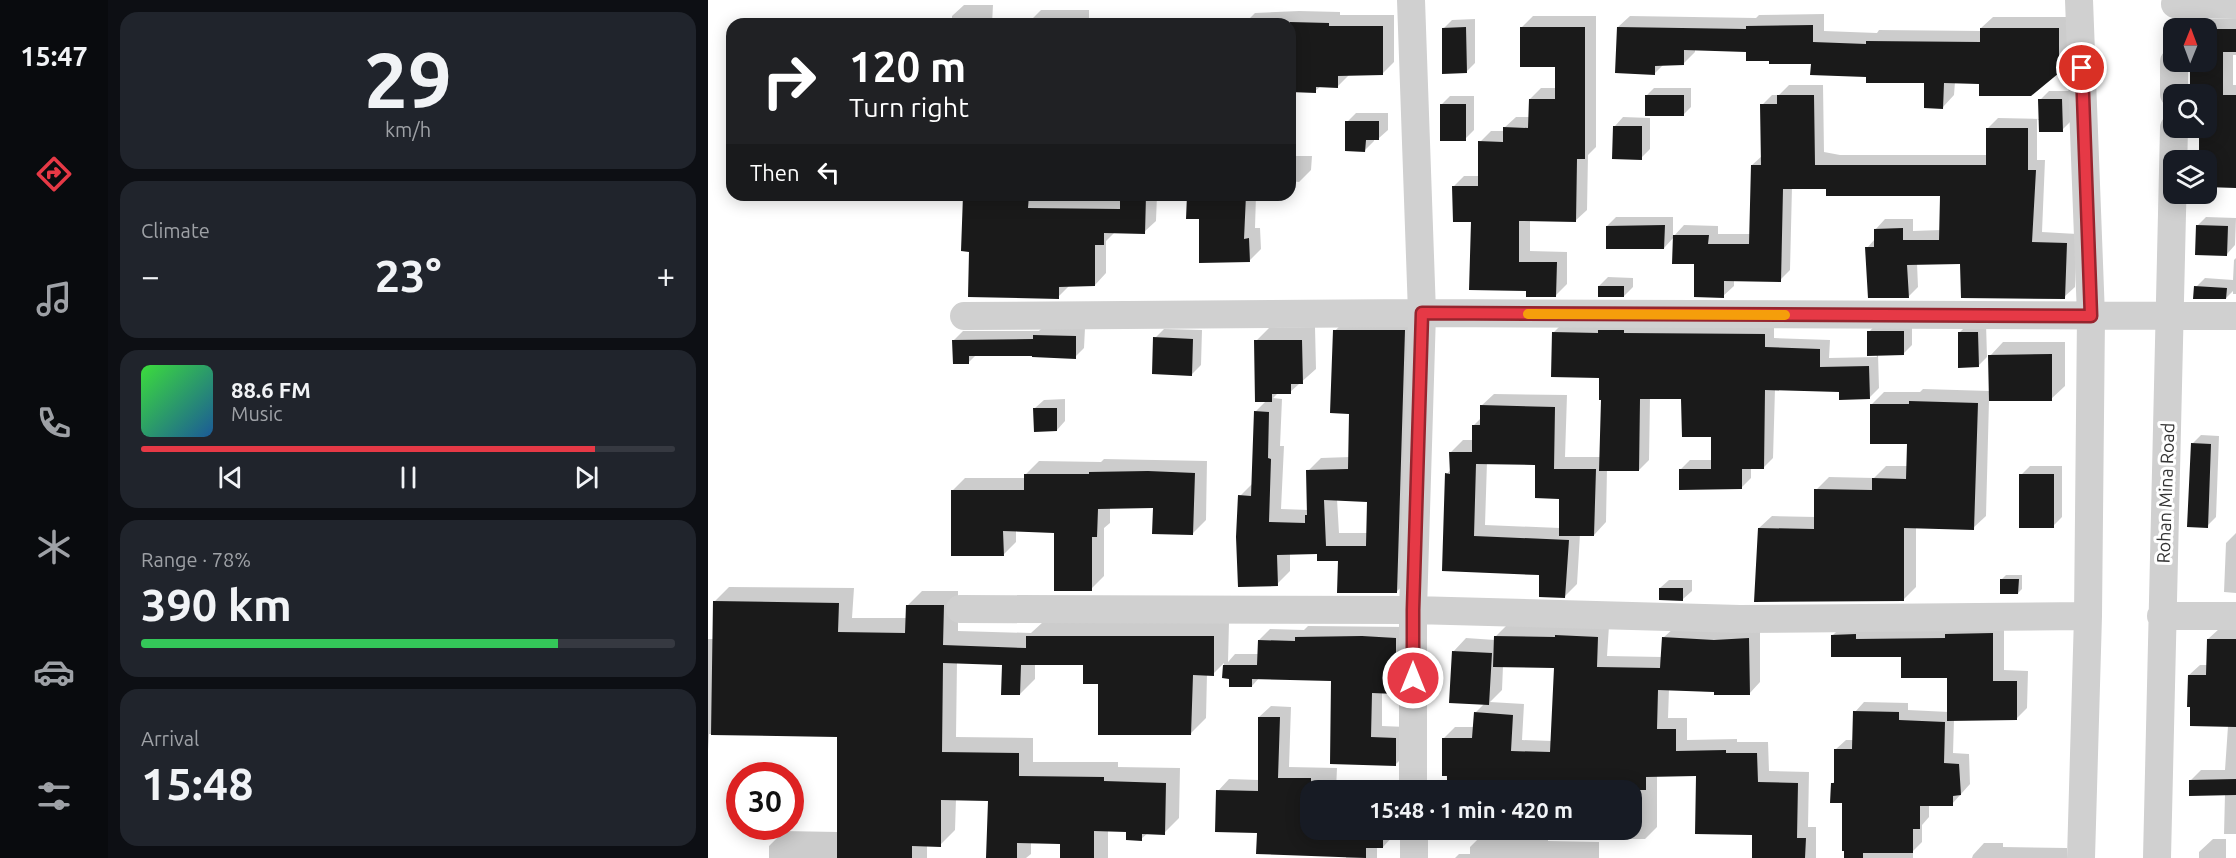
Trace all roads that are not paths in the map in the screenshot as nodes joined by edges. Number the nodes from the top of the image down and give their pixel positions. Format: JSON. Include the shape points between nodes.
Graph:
{"nodes":[{"id":1,"x":1412,"y":0,"type":"edge"},
{"id":2,"x":2079,"y":0,"type":"edge"},
{"id":3,"x":2236,"y":5,"type":"edge"},
{"id":4,"x":2175,"y":11,"type":"edge"},
{"id":5,"x":2174,"y":138,"type":"edge"},
{"id":6,"x":1422,"y":313,"type":"junction"},
{"id":7,"x":964,"y":316,"type":"dead end"},
{"id":8,"x":2091,"y":316,"type":"junction"},
{"id":9,"x":2171,"y":316,"type":"junction"},
{"id":10,"x":2236,"y":316,"type":"edge"},
{"id":11,"x":960,"y":609,"type":"dead end"},
{"id":12,"x":1413,"y":610,"type":"junction"},
{"id":13,"x":2088,"y":616,"type":"junction"},
{"id":14,"x":2162,"y":616,"type":"junction"},
{"id":15,"x":2236,"y":616,"type":"edge"},
{"id":16,"x":1413,"y":780,"type":"edge"},
{"id":17,"x":1414,"y":840,"type":"edge"},
{"id":18,"x":1414,"y":858,"type":"edge"},
{"id":19,"x":2081,"y":858,"type":"edge"},
{"id":20,"x":2157,"y":858,"type":"edge"}],
"edges":[{"from":1,"to":6,"type":"street"},
{"from":2,"to":8,"type":"street"},
{"from":3,"to":4,"type":"street"},
{"from":5,"to":9,"type":"street","name":"Rohan Mina Road"},
{"from":6,"to":7,"type":"street"},
{"from":6,"to":8,"type":"street"},
{"from":6,"to":12,"type":"street"},
{"from":8,"to":9,"type":"street"},
{"from":8,"to":13,"type":"street"},
{"from":9,"to":10,"type":"street"},
{"from":9,"to":14,"type":"street","name":"Rohan Mina Road"},
{"from":11,"to":12,"type":"street"},
{"from":12,"to":13,"type":"street","via":[[1740,620]]},
{"from":12,"to":16,"type":"street"},
{"from":13,"to":19,"type":"street"},
{"from":14,"to":15,"type":"street"},
{"from":14,"to":20,"type":"street","name":"Rohan Mina Road"},
{"from":17,"to":18,"type":"street"}]}
